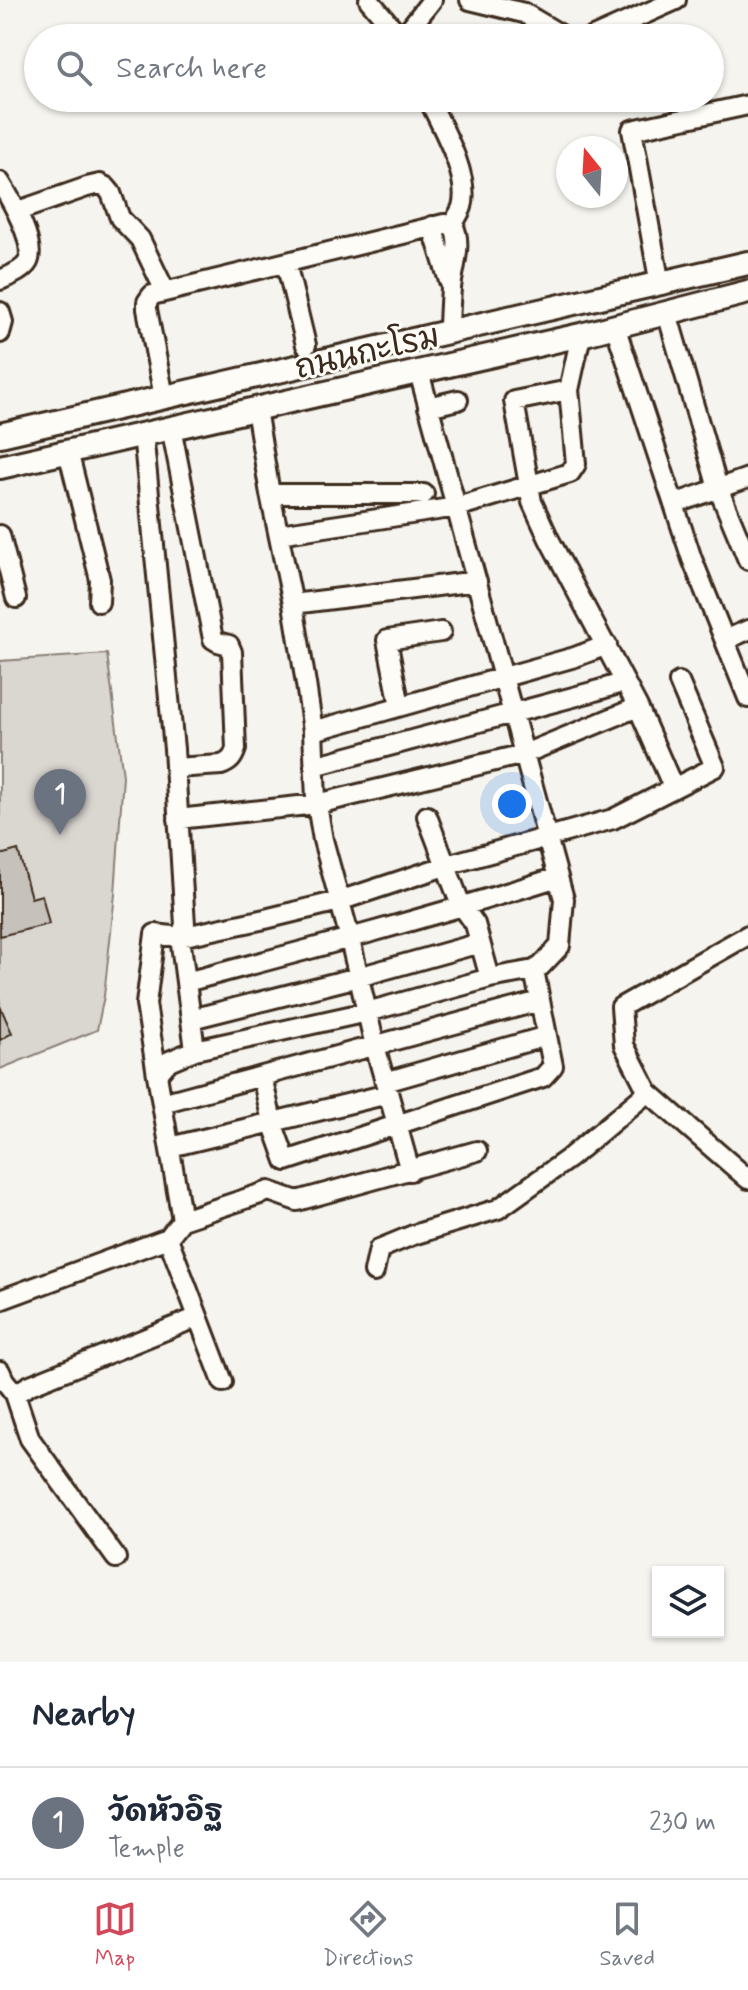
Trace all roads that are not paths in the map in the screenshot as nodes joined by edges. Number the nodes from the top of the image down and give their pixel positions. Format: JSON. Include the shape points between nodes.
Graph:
{"nodes":[{"id":1,"x":369,"y":0,"type":"edge"},
{"id":2,"x":432,"y":0,"type":"edge"},
{"id":3,"x":470,"y":0,"type":"edge"},
{"id":4,"x":676,"y":0,"type":"edge"},
{"id":5,"x":389,"y":24,"type":"edge"},
{"id":6,"x":413,"y":24,"type":"edge"},
{"id":7,"x":542,"y":24,"type":"edge"},
{"id":8,"x":622,"y":24,"type":"edge"},
{"id":9,"x":748,"y":105,"type":"edge"},
{"id":10,"x":724,"y":110,"type":"edge"},
{"id":11,"x":435,"y":112,"type":"edge"},
{"id":12,"x":716,"y":112,"type":"edge"},
{"id":13,"x":0,"y":182,"type":"edge"},
{"id":14,"x":18,"y":211,"type":"junction"},
{"id":15,"x":453,"y":225,"type":"junction"},
{"id":16,"x":432,"y":226,"type":"junction"},
{"id":17,"x":286,"y":263,"type":"junction"},
{"id":18,"x":748,"y":263,"type":"edge"},
{"id":19,"x":0,"y":280,"type":"edge"},
{"id":20,"x":660,"y":285,"type":"junction"},
{"id":21,"x":451,"y":287,"type":"junction"},
{"id":22,"x":165,"y":291,"type":"junction"},
{"id":23,"x":748,"y":292,"type":"edge"},
{"id":24,"x":0,"y":312,"type":"edge"},
{"id":25,"x":667,"y":313,"type":"junction"},
{"id":26,"x":615,"y":326,"type":"junction"},
{"id":27,"x":0,"y":333,"type":"edge"},
{"id":28,"x":449,"y":333,"type":"junction"},
{"id":29,"x":581,"y":335,"type":"junction"},
{"id":30,"x":306,"y":345,"type":"dead end"},
{"id":31,"x":419,"y":372,"type":"junction"},
{"id":32,"x":569,"y":390,"type":"junction"},
{"id":33,"x":164,"y":397,"type":"junction"},
{"id":34,"x":458,"y":400,"type":"dead end"},
{"id":35,"x":428,"y":407,"type":"junction"},
{"id":36,"x":256,"y":409,"type":"junction"},
{"id":37,"x":171,"y":427,"type":"junction"},
{"id":38,"x":143,"y":433,"type":"junction"},
{"id":39,"x":0,"y":435,"type":"edge"},
{"id":40,"x":68,"y":451,"type":"junction"},
{"id":41,"x":0,"y":467,"type":"edge"},
{"id":42,"x":748,"y":478,"type":"edge"},
{"id":43,"x":528,"y":486,"type":"junction"},
{"id":44,"x":718,"y":488,"type":"junction"},
{"id":45,"x":270,"y":494,"type":"junction"},
{"id":46,"x":424,"y":494,"type":"dead end"},
{"id":47,"x":674,"y":504,"type":"junction"},
{"id":48,"x":457,"y":507,"type":"junction"},
{"id":49,"x":279,"y":534,"type":"junction"},
{"id":50,"x":0,"y":535,"type":"edge"},
{"id":51,"x":748,"y":560,"type":"edge"},
{"id":52,"x":477,"y":581,"type":"junction"},
{"id":53,"x":16,"y":598,"type":"dead end"},
{"id":54,"x":99,"y":602,"type":"dead end"},
{"id":55,"x":293,"y":604,"type":"junction"},
{"id":56,"x":748,"y":630,"type":"edge"},
{"id":57,"x":441,"y":632,"type":"dead end"},
{"id":58,"x":725,"y":640,"type":"junction"},
{"id":59,"x":607,"y":645,"type":"junction"},
{"id":60,"x":503,"y":677,"type":"junction"},
{"id":61,"x":625,"y":682,"type":"junction"},
{"id":62,"x":679,"y":682,"type":"dead end"},
{"id":63,"x":748,"y":698,"type":"edge"},
{"id":64,"x":400,"y":706,"type":"junction"},
{"id":65,"x":638,"y":707,"type":"junction"},
{"id":66,"x":513,"y":714,"type":"junction"},
{"id":67,"x":313,"y":731,"type":"junction"},
{"id":68,"x":524,"y":754,"type":"junction"},
{"id":69,"x":314,"y":766,"type":"junction"},
{"id":70,"x":175,"y":768,"type":"junction"},
{"id":71,"x":673,"y":787,"type":"junction"},
{"id":72,"x":317,"y":804,"type":"junction"},
{"id":73,"x":427,"y":816,"type":"dead end"},
{"id":74,"x":178,"y":819,"type":"junction"},
{"id":75,"x":548,"y":838,"type":"junction"},
{"id":76,"x":445,"y":866,"type":"junction"},
{"id":77,"x":558,"y":877,"type":"junction"},
{"id":78,"x":339,"y":901,"type":"junction"},
{"id":79,"x":463,"y":907,"type":"junction"},
{"id":80,"x":748,"y":935,"type":"edge"},
{"id":81,"x":180,"y":937,"type":"junction"},
{"id":82,"x":350,"y":939,"type":"junction"},
{"id":83,"x":480,"y":943,"type":"junction"},
{"id":84,"x":534,"y":970,"type":"junction"},
{"id":85,"x":358,"y":977,"type":"junction"},
{"id":86,"x":490,"y":978,"type":"junction"},
{"id":87,"x":186,"y":982,"type":"junction"},
{"id":88,"x":540,"y":1001,"type":"junction"},
{"id":89,"x":367,"y":1012,"type":"junction"},
{"id":90,"x":191,"y":1019,"type":"junction"},
{"id":91,"x":547,"y":1036,"type":"junction"},
{"id":92,"x":375,"y":1046,"type":"junction"},
{"id":93,"x":195,"y":1050,"type":"junction"},
{"id":94,"x":157,"y":1075,"type":"junction"},
{"id":95,"x":262,"y":1076,"type":"junction"},
{"id":96,"x":387,"y":1088,"type":"junction"},
{"id":97,"x":648,"y":1092,"type":"junction"},
{"id":98,"x":162,"y":1103,"type":"junction"},
{"id":99,"x":272,"y":1122,"type":"junction"},
{"id":100,"x":397,"y":1124,"type":"junction"},
{"id":101,"x":170,"y":1147,"type":"junction"},
{"id":102,"x":477,"y":1151,"type":"dead end"},
{"id":103,"x":286,"y":1161,"type":"junction"},
{"id":104,"x":410,"y":1171,"type":"junction"},
{"id":105,"x":748,"y":1179,"type":"edge"},
{"id":106,"x":278,"y":1194,"type":"junction"},
{"id":107,"x":182,"y":1220,"type":"junction"},
{"id":108,"x":168,"y":1238,"type":"junction"},
{"id":109,"x":374,"y":1272,"type":"dead end"},
{"id":110,"x":0,"y":1300,"type":"edge"},
{"id":111,"x":198,"y":1317,"type":"junction"},
{"id":112,"x":0,"y":1371,"type":"edge"},
{"id":113,"x":223,"y":1382,"type":"dead end"},
{"id":114,"x":15,"y":1394,"type":"junction"},
{"id":115,"x":116,"y":1558,"type":"dead end"}],
"edges":[{"from":1,"to":5,"type":"street"},
{"from":2,"to":6,"type":"street"},
{"from":3,"to":7,"type":"street","via":[[524,13]]},
{"from":4,"to":8,"type":"street"},
{"from":9,"to":10,"type":"street"},
{"from":11,"to":15,"type":"street","via":[[460,174],[462,207]]},
{"from":12,"to":20,"type":"street","via":[[632,130]]},
{"from":13,"to":14,"type":"street"},
{"from":14,"to":19,"type":"street","via":[[30,248],[28,262]]},
{"from":14,"to":22,"type":"street","via":[[87,187],[106,187]]},
{"from":15,"to":16,"type":"street"},
{"from":15,"to":21,"type":"street","via":[[457,244]]},
{"from":16,"to":17,"type":"street"},
{"from":16,"to":21,"type":"street"},
{"from":17,"to":22,"type":"street"},
{"from":17,"to":30,"type":"street"},
{"from":18,"to":20,"type":"main road","name":"ถนนกะโรม"},
{"from":20,"to":25,"type":"main road"},
{"from":20,"to":28,"type":"main road","name":"ถนนกะโรม"},
{"from":21,"to":28,"type":"street"},
{"from":22,"to":33,"type":"street","via":[[147,302]]},
{"from":23,"to":25,"type":"main road","name":"ถนนกะโรม"},
{"from":24,"to":27,"type":"street"},
{"from":25,"to":26,"type":"main road","name":"ถนนกะโรม"},
{"from":25,"to":44,"type":"street"},
{"from":26,"to":29,"type":"main road","name":"ถนนกะโรม"},
{"from":26,"to":47,"type":"street"},
{"from":28,"to":33,"type":"main road","name":"ถนนกะโรม"},
{"from":29,"to":31,"type":"main road","name":"ถนนกะโรม"},
{"from":29,"to":32,"type":"street"},
{"from":31,"to":35,"type":"street"},
{"from":31,"to":36,"type":"main road","name":"ถนนกะโรม"},
{"from":32,"to":43,"type":"street","via":[[576,464],[570,473]]},
{"from":32,"to":43,"type":"street","via":[[514,401]]},
{"from":33,"to":37,"type":"main road"},
{"from":33,"to":39,"type":"main road","name":"ถนนกะโรม"},
{"from":34,"to":35,"type":"street"},
{"from":35,"to":48,"type":"street"},
{"from":36,"to":37,"type":"main road","name":"ถนนกะโรม"},
{"from":36,"to":45,"type":"street"},
{"from":37,"to":38,"type":"main road","name":"ถนนกะโรม"},
{"from":37,"to":70,"type":"street","via":[[213,639],[231,648],[236,749],[228,763]]},
{"from":38,"to":40,"type":"main road","name":"ถนนกะโรม"},
{"from":38,"to":70,"type":"street"},
{"from":40,"to":41,"type":"main road","name":"ถนนกะโรม"},
{"from":40,"to":54,"type":"street","via":[[100,580]]},
{"from":42,"to":44,"type":"street"},
{"from":43,"to":48,"type":"street"},
{"from":43,"to":59,"type":"street","via":[[549,539]]},
{"from":44,"to":47,"type":"street"},
{"from":44,"to":51,"type":"street"},
{"from":45,"to":46,"type":"street"},
{"from":45,"to":49,"type":"street"},
{"from":47,"to":58,"type":"street"},
{"from":48,"to":49,"type":"street"},
{"from":48,"to":52,"type":"street"},
{"from":49,"to":55,"type":"street"},
{"from":50,"to":53,"type":"street"},
{"from":52,"to":55,"type":"street"},
{"from":52,"to":60,"type":"street"},
{"from":55,"to":67,"type":"street"},
{"from":56,"to":58,"type":"street"},
{"from":57,"to":64,"type":"street","via":[[387,640]]},
{"from":58,"to":63,"type":"street"},
{"from":59,"to":60,"type":"street"},
{"from":59,"to":61,"type":"street"},
{"from":60,"to":64,"type":"street"},
{"from":60,"to":66,"type":"street"},
{"from":61,"to":65,"type":"street"},
{"from":61,"to":66,"type":"street"},
{"from":62,"to":71,"type":"street","via":[[715,767]]},
{"from":64,"to":67,"type":"street"},
{"from":65,"to":68,"type":"street"},
{"from":65,"to":71,"type":"street"},
{"from":66,"to":68,"type":"street"},
{"from":66,"to":69,"type":"street"},
{"from":67,"to":69,"type":"street"},
{"from":68,"to":72,"type":"street"},
{"from":68,"to":75,"type":"street"},
{"from":69,"to":72,"type":"street"},
{"from":70,"to":74,"type":"street"},
{"from":71,"to":75,"type":"street","via":[[613,819]]},
{"from":72,"to":74,"type":"street"},
{"from":72,"to":78,"type":"street"},
{"from":73,"to":76,"type":"street"},
{"from":74,"to":81,"type":"street","via":[[185,925]]},
{"from":75,"to":76,"type":"street"},
{"from":75,"to":77,"type":"street"},
{"from":76,"to":78,"type":"street"},
{"from":76,"to":79,"type":"street"},
{"from":77,"to":79,"type":"street"},
{"from":77,"to":84,"type":"street","via":[[564,899],[560,946]]},
{"from":78,"to":81,"type":"street"},
{"from":78,"to":82,"type":"street"},
{"from":79,"to":82,"type":"street"},
{"from":79,"to":83,"type":"street"},
{"from":80,"to":97,"type":"street","via":[[621,1007],[624,1045]]},
{"from":81,"to":87,"type":"street"},
{"from":81,"to":94,"type":"street","via":[[155,934],[146,1004]]},
{"from":82,"to":85,"type":"street"},
{"from":82,"to":87,"type":"street"},
{"from":83,"to":85,"type":"street"},
{"from":83,"to":86,"type":"street"},
{"from":84,"to":86,"type":"street"},
{"from":84,"to":88,"type":"street"},
{"from":85,"to":89,"type":"street"},
{"from":85,"to":90,"type":"street"},
{"from":86,"to":89,"type":"street"},
{"from":87,"to":90,"type":"street"},
{"from":88,"to":91,"type":"street"},
{"from":88,"to":92,"type":"street"},
{"from":89,"to":92,"type":"street"},
{"from":89,"to":93,"type":"street"},
{"from":90,"to":93,"type":"street"},
{"from":91,"to":96,"type":"street"},
{"from":91,"to":100,"type":"street","via":[[553,1066],[543,1077]]},
{"from":92,"to":95,"type":"street"},
{"from":92,"to":96,"type":"street"},
{"from":93,"to":94,"type":"street","via":[[169,1061]]},
{"from":94,"to":98,"type":"street"},
{"from":95,"to":98,"type":"street"},
{"from":95,"to":99,"type":"street"},
{"from":96,"to":99,"type":"street"},
{"from":96,"to":100,"type":"street"},
{"from":97,"to":105,"type":"street"},
{"from":97,"to":109,"type":"street","via":[[498,1209],[379,1249]]},
{"from":98,"to":101,"type":"street"},
{"from":99,"to":101,"type":"street"},
{"from":99,"to":103,"type":"street"},
{"from":100,"to":103,"type":"street"},
{"from":100,"to":104,"type":"street"},
{"from":101,"to":107,"type":"street"},
{"from":102,"to":104,"type":"street"},
{"from":103,"to":106,"type":"street"},
{"from":104,"to":106,"type":"street","via":[[297,1201]]},
{"from":106,"to":107,"type":"street","via":[[269,1191]]},
{"from":107,"to":108,"type":"street"},
{"from":108,"to":110,"type":"street"},
{"from":108,"to":111,"type":"street"},
{"from":111,"to":113,"type":"street"},
{"from":111,"to":114,"type":"street"},
{"from":112,"to":114,"type":"street"},
{"from":114,"to":115,"type":"street","via":[[30,1439]]}]}
